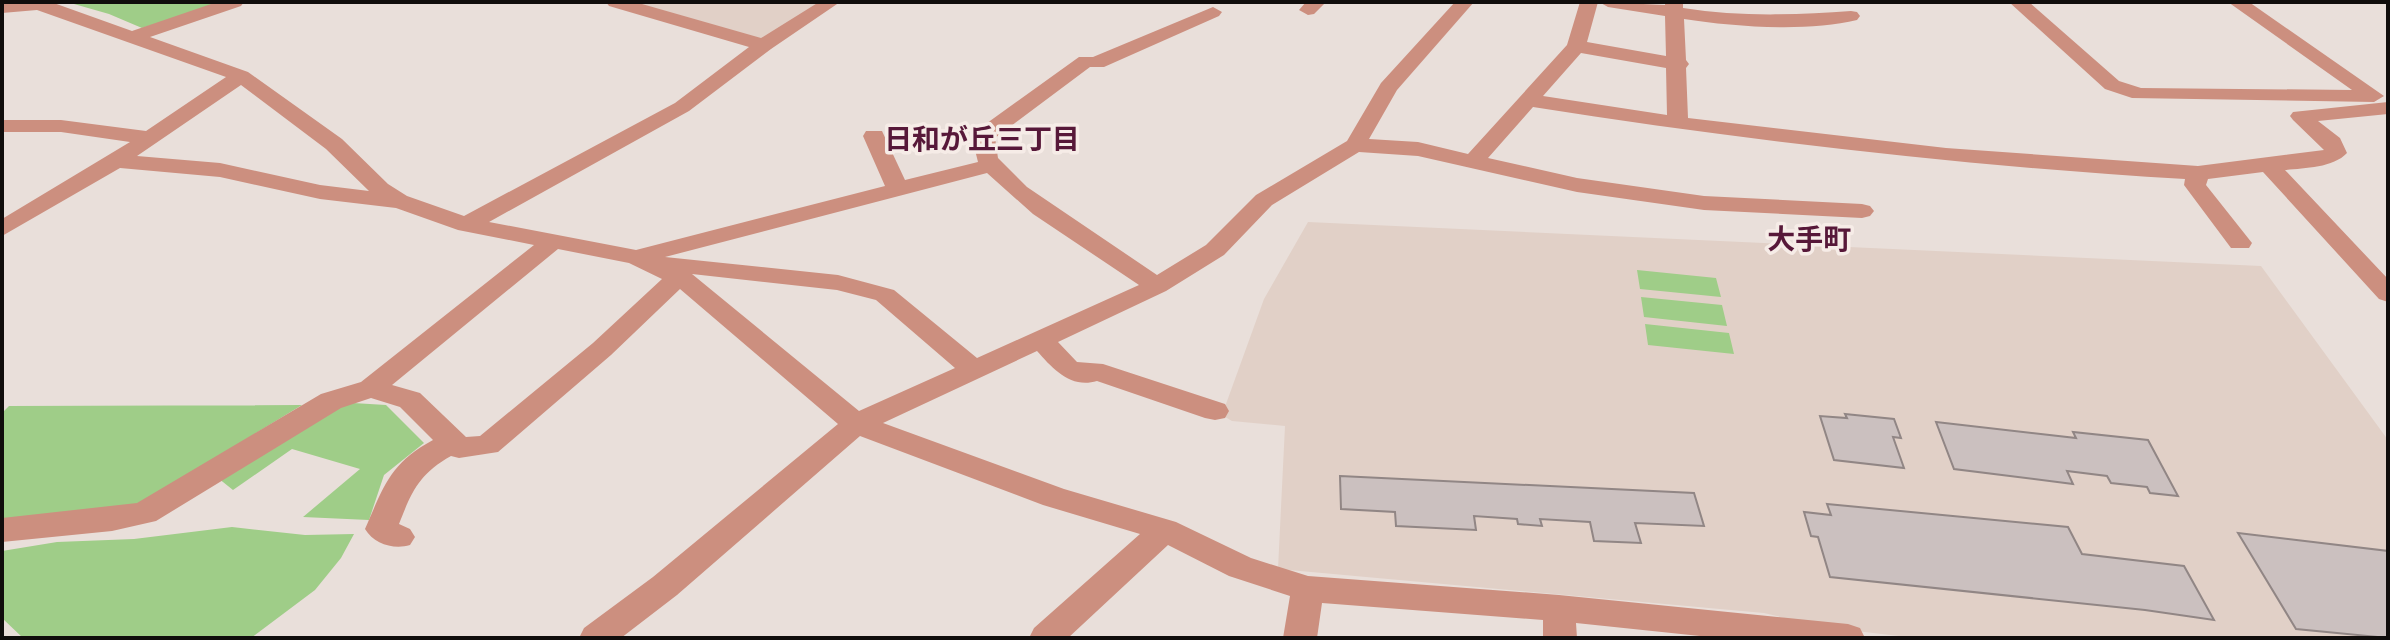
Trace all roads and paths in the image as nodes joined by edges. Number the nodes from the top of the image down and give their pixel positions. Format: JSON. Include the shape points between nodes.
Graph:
{"nodes":[{"id":1,"x":235,"y":2,"type":"edge"},
{"id":2,"x":615,"y":2,"type":"edge"},
{"id":3,"x":831,"y":2,"type":"edge"},
{"id":4,"x":1465,"y":2,"type":"edge"},
{"id":5,"x":1589,"y":2,"type":"edge"},
{"id":6,"x":1608,"y":2,"type":"edge"},
{"id":7,"x":2018,"y":2,"type":"edge"},
{"id":8,"x":2237,"y":2,"type":"edge"},
{"id":9,"x":1675,"y":7,"type":"edge"},
{"id":10,"x":2,"y":8,"type":"edge"},
{"id":11,"x":1213,"y":12,"type":"dead end"},
{"id":12,"x":1851,"y":16,"type":"dead end"},
{"id":13,"x":134,"y":36,"type":"junction"},
{"id":14,"x":764,"y":45,"type":"junction"},
{"id":15,"x":1576,"y":46,"type":"junction"},
{"id":16,"x":1679,"y":64,"type":"junction"},
{"id":17,"x":241,"y":76,"type":"junction"},
{"id":18,"x":1529,"y":100,"type":"junction"},
{"id":19,"x":2382,"y":107,"type":"edge"},
{"id":20,"x":1678,"y":124,"type":"junction"},
{"id":21,"x":2,"y":126,"type":"edge"},
{"id":22,"x":874,"y":136,"type":"dead end"},
{"id":23,"x":151,"y":138,"type":"junction"},
{"id":24,"x":1355,"y":145,"type":"junction"},
{"id":25,"x":116,"y":161,"type":"junction"},
{"id":26,"x":1474,"y":161,"type":"junction"},
{"id":27,"x":991,"y":165,"type":"junction"},
{"id":28,"x":2268,"y":165,"type":"junction"},
{"id":29,"x":2198,"y":173,"type":"junction"},
{"id":30,"x":898,"y":189,"type":"junction"},
{"id":31,"x":399,"y":201,"type":"junction"},
{"id":32,"x":1862,"y":211,"type":"dead end"},
{"id":33,"x":466,"y":225,"type":"junction"},
{"id":34,"x":2,"y":229,"type":"edge"},
{"id":35,"x":551,"y":243,"type":"junction"},
{"id":36,"x":2240,"y":243,"type":"dead end"},
{"id":37,"x":642,"y":260,"type":"junction"},
{"id":38,"x":678,"y":277,"type":"junction"},
{"id":39,"x":1157,"y":286,"type":"junction"},
{"id":40,"x":2388,"y":294,"type":"edge"},
{"id":41,"x":1041,"y":339,"type":"junction"},
{"id":42,"x":974,"y":370,"type":"junction"},
{"id":43,"x":371,"y":388,"type":"junction"},
{"id":44,"x":1215,"y":411,"type":"dead end"},
{"id":45,"x":856,"y":424,"type":"junction"},
{"id":46,"x":452,"y":442,"type":"junction"},
{"id":47,"x":2,"y":530,"type":"edge"},
{"id":48,"x":1165,"y":530,"type":"junction"},
{"id":49,"x":399,"y":537,"type":"dead end"},
{"id":50,"x":1308,"y":589,"type":"junction"},
{"id":51,"x":1560,"y":623,"type":"edge"},
{"id":52,"x":1835,"y":637,"type":"edge"},
{"id":53,"x":596,"y":638,"type":"edge"},
{"id":54,"x":1046,"y":638,"type":"edge"},
{"id":55,"x":1300,"y":638,"type":"edge"}],
"edges":[{"from":1,"to":13,"type":"street"},
{"from":2,"to":14,"type":"street"},
{"from":3,"to":14,"type":"street"},
{"from":4,"to":24,"type":"street","via":[[1388,87]]},
{"from":5,"to":15,"type":"street"},
{"from":6,"to":9,"type":"street"},
{"from":7,"to":19,"type":"street","via":[[2112,85],[2139,94]]},
{"from":8,"to":19,"type":"street"},
{"from":9,"to":12,"type":"street","via":[[1726,18]]},
{"from":9,"to":16,"type":"street"},
{"from":10,"to":13,"type":"street","via":[[39,4]]},
{"from":11,"to":27,"type":"street","via":[[1092,62],[984,136]]},
{"from":13,"to":17,"type":"street"},
{"from":14,"to":33,"type":"street","via":[[682,107]]},
{"from":15,"to":16,"type":"street"},
{"from":15,"to":18,"type":"street"},
{"from":16,"to":20,"type":"street"},
{"from":17,"to":23,"type":"street"},
{"from":17,"to":31,"type":"street","via":[[334,144]]},
{"from":18,"to":20,"type":"street"},
{"from":18,"to":26,"type":"street"},
{"from":19,"to":28,"type":"street","via":[[2300,116],[2332,143],[2336,153]]},
{"from":20,"to":29,"type":"street","via":[[2052,165]]},
{"from":21,"to":23,"type":"street","via":[[61,126]]},
{"from":22,"to":30,"type":"street"},
{"from":23,"to":25,"type":"street"},
{"from":24,"to":26,"type":"street","via":[[1418,149]]},
{"from":24,"to":39,"type":"street","via":[[1264,200],[1215,250]]},
{"from":25,"to":31,"type":"street","via":[[220,170],[320,192]]},
{"from":25,"to":34,"type":"street"},
{"from":26,"to":32,"type":"street","via":[[1577,185],[1704,203]]},
{"from":27,"to":30,"type":"street"},
{"from":27,"to":39,"type":"street","via":[[1026,196]]},
{"from":28,"to":29,"type":"street"},
{"from":28,"to":40,"type":"street"},
{"from":29,"to":36,"type":"street","via":[[2195,185]]},
{"from":30,"to":37,"type":"street"},
{"from":31,"to":33,"type":"street"},
{"from":33,"to":35,"type":"street"},
{"from":35,"to":37,"type":"street"},
{"from":35,"to":43,"type":"street"},
{"from":37,"to":38,"type":"street"},
{"from":37,"to":42,"type":"street","via":[[838,283],[885,295]]},
{"from":38,"to":45,"type":"street"},
{"from":38,"to":46,"type":"street","via":[[488,445],[459,448]]},
{"from":39,"to":41,"type":"street"},
{"from":41,"to":42,"type":"street"},
{"from":41,"to":44,"type":"street","via":[[1067,368],[1087,375],[1093,370]]},
{"from":42,"to":45,"type":"street"},
{"from":43,"to":46,"type":"street","via":[[410,400]]},
{"from":43,"to":47,"type":"street","via":[[331,401],[145,513]]},
{"from":45,"to":48,"type":"street","via":[[1054,497]]},
{"from":45,"to":53,"type":"street"},
{"from":46,"to":49,"type":"street","via":[[418,461],[399,486],[381,529]]},
{"from":48,"to":50,"type":"street","via":[[1240,567]]},
{"from":48,"to":54,"type":"street"},
{"from":50,"to":51,"type":"street"},
{"from":50,"to":55,"type":"street"},
{"from":51,"to":52,"type":"street"}]}
